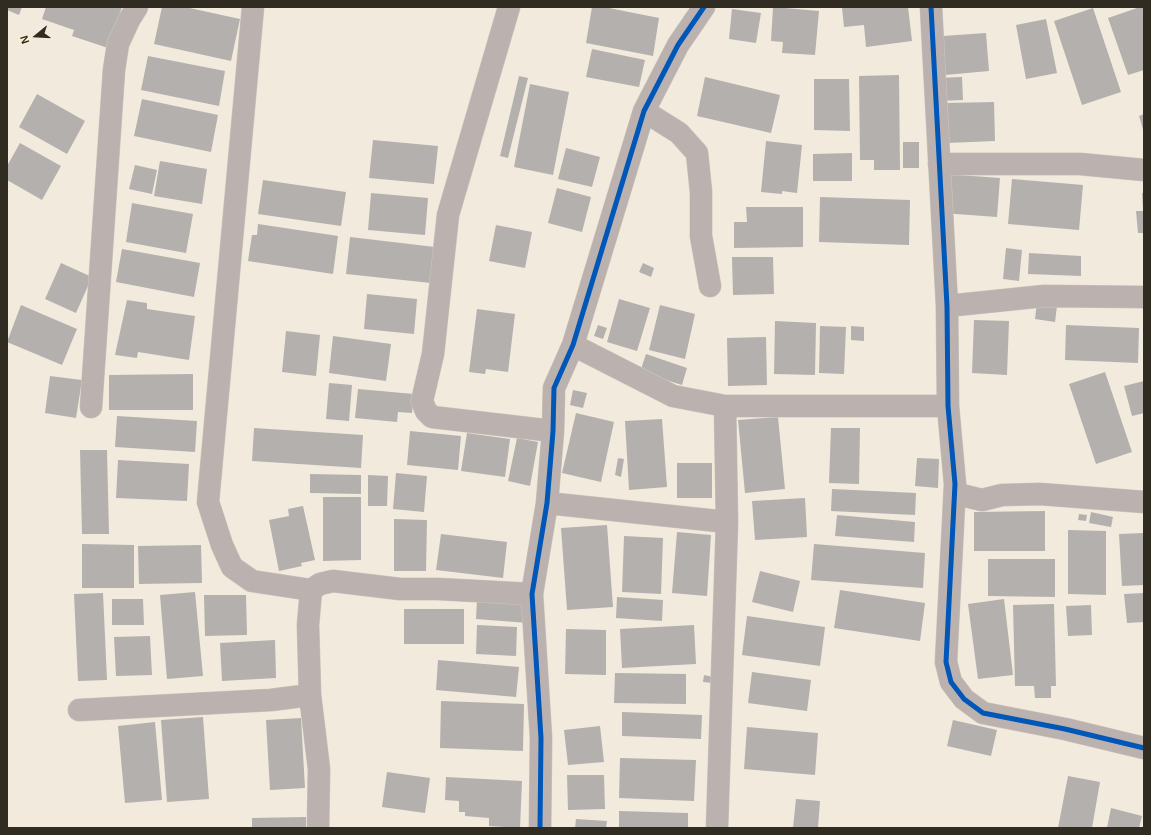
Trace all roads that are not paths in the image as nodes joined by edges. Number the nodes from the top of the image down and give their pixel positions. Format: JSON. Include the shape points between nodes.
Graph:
{"nodes":[{"id":1,"x":137,"y":7,"type":"edge"},
{"id":2,"x":253,"y":7,"type":"edge"},
{"id":3,"x":509,"y":7,"type":"edge"},
{"id":4,"x":704,"y":7,"type":"edge"},
{"id":5,"x":931,"y":7,"type":"edge"},
{"id":6,"x":644,"y":111,"type":"junction"},
{"id":7,"x":939,"y":164,"type":"junction"},
{"id":8,"x":1144,"y":170,"type":"edge"},
{"id":9,"x":710,"y":286,"type":"dead end"},
{"id":10,"x":1144,"y":297,"type":"edge"},
{"id":11,"x":947,"y":306,"type":"junction"},
{"id":12,"x":573,"y":345,"type":"junction"},
{"id":13,"x":725,"y":406,"type":"junction"},
{"id":14,"x":948,"y":406,"type":"junction"},
{"id":15,"x":91,"y":407,"type":"dead end"},
{"id":16,"x":553,"y":431,"type":"junction"},
{"id":17,"x":955,"y":484,"type":"junction"},
{"id":18,"x":1144,"y":502,"type":"edge"},
{"id":19,"x":546,"y":503,"type":"junction"},
{"id":20,"x":727,"y":522,"type":"junction"},
{"id":21,"x":312,"y":590,"type":"junction"},
{"id":22,"x":532,"y":594,"type":"junction"},
{"id":23,"x":310,"y":695,"type":"junction"},
{"id":24,"x":79,"y":710,"type":"dead end"},
{"id":25,"x":1144,"y":748,"type":"edge"},
{"id":26,"x":318,"y":828,"type":"edge"},
{"id":27,"x":540,"y":828,"type":"edge"},
{"id":28,"x":717,"y":828,"type":"edge"}],
"edges":[{"from":1,"to":15,"type":"street","via":[[118,44],[114,70]]},
{"from":2,"to":21,"type":"street","via":[[208,502],[232,568],[252,581]]},
{"from":3,"to":16,"type":"street","via":[[448,215],[433,354],[422,401],[432,418]]},
{"from":4,"to":6,"type":"street","via":[[678,45]]},
{"from":5,"to":7,"type":"street"},
{"from":6,"to":9,"type":"street","via":[[679,133],[697,153],[701,192],[701,236]]},
{"from":6,"to":12,"type":"street"},
{"from":7,"to":8,"type":"street","via":[[1080,164]]},
{"from":7,"to":11,"type":"street"},
{"from":10,"to":11,"type":"street","via":[[1044,296]]},
{"from":11,"to":14,"type":"street"},
{"from":12,"to":13,"type":"street","via":[[673,396]]},
{"from":12,"to":16,"type":"street","via":[[554,388]]},
{"from":13,"to":14,"type":"street"},
{"from":13,"to":20,"type":"street"},
{"from":14,"to":17,"type":"street"},
{"from":16,"to":19,"type":"street"},
{"from":17,"to":18,"type":"street","via":[[957,494],[982,500],[1040,494]]},
{"from":17,"to":25,"type":"street","via":[[946,662],[951,682],[964,700],[982,713]]},
{"from":19,"to":20,"type":"street"},
{"from":19,"to":22,"type":"street"},
{"from":20,"to":28,"type":"street"},
{"from":21,"to":22,"type":"street","via":[[320,584],[333,581],[400,589]]},
{"from":21,"to":23,"type":"street","via":[[308,625]]},
{"from":22,"to":27,"type":"street","via":[[541,738]]},
{"from":23,"to":24,"type":"street","via":[[271,700]]},
{"from":23,"to":26,"type":"street","via":[[319,769]]}]}
